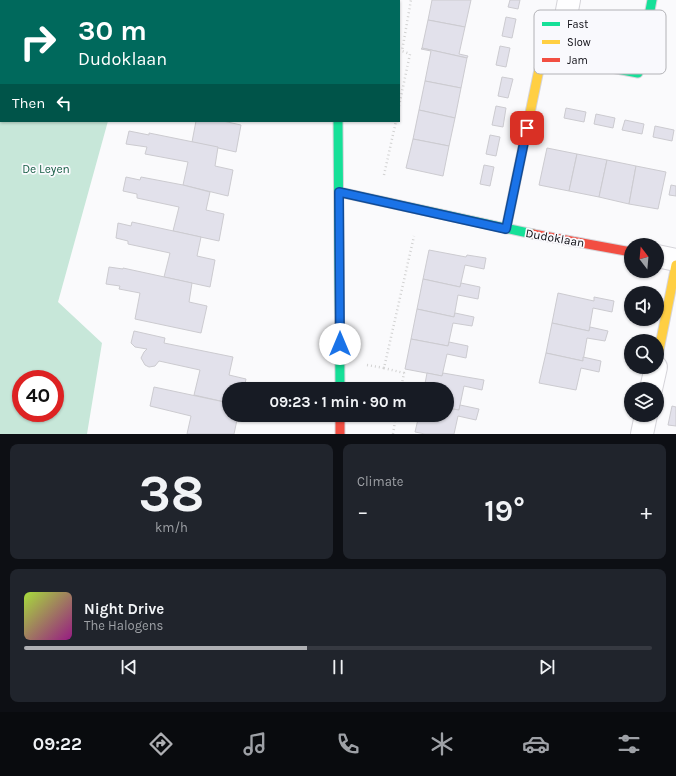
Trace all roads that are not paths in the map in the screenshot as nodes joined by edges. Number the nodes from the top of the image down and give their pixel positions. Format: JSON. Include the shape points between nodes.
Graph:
{"nodes":[{"id":1,"x":569,"y":0,"type":"edge"},
{"id":2,"x":652,"y":0,"type":"edge"},
{"id":3,"x":567,"y":10,"type":"edge"},
{"id":4,"x":650,"y":10,"type":"edge"},
{"id":5,"x":538,"y":74,"type":"edge"},
{"id":6,"x":338,"y":122,"type":"edge"},
{"id":7,"x":339,"y":192,"type":"junction"},
{"id":8,"x":506,"y":229,"type":"junction"},
{"id":9,"x":624,"y":251,"type":"edge"},
{"id":10,"x":664,"y":257,"type":"edge"},
{"id":11,"x":676,"y":260,"type":"edge"},
{"id":12,"x":676,"y":265,"type":"edge"},
{"id":13,"x":662,"y":334,"type":"edge"},
{"id":14,"x":340,"y":382,"type":"edge"},
{"id":15,"x":340,"y":422,"type":"edge"},
{"id":16,"x":645,"y":422,"type":"edge"},
{"id":17,"x":340,"y":434,"type":"edge"},
{"id":18,"x":642,"y":434,"type":"edge"}],
"edges":[{"from":1,"to":3,"type":"street"},
{"from":2,"to":4,"type":"street"},
{"from":5,"to":8,"type":"street"},
{"from":6,"to":7,"type":"street"},
{"from":7,"to":8,"type":"street","name":"Dudoklaan"},
{"from":7,"to":14,"type":"street"},
{"from":8,"to":9,"type":"street","name":"Dudoklaan"},
{"from":10,"to":11,"type":"street"},
{"from":12,"to":13,"type":"street"},
{"from":15,"to":17,"type":"street"},
{"from":16,"to":18,"type":"street"}]}
